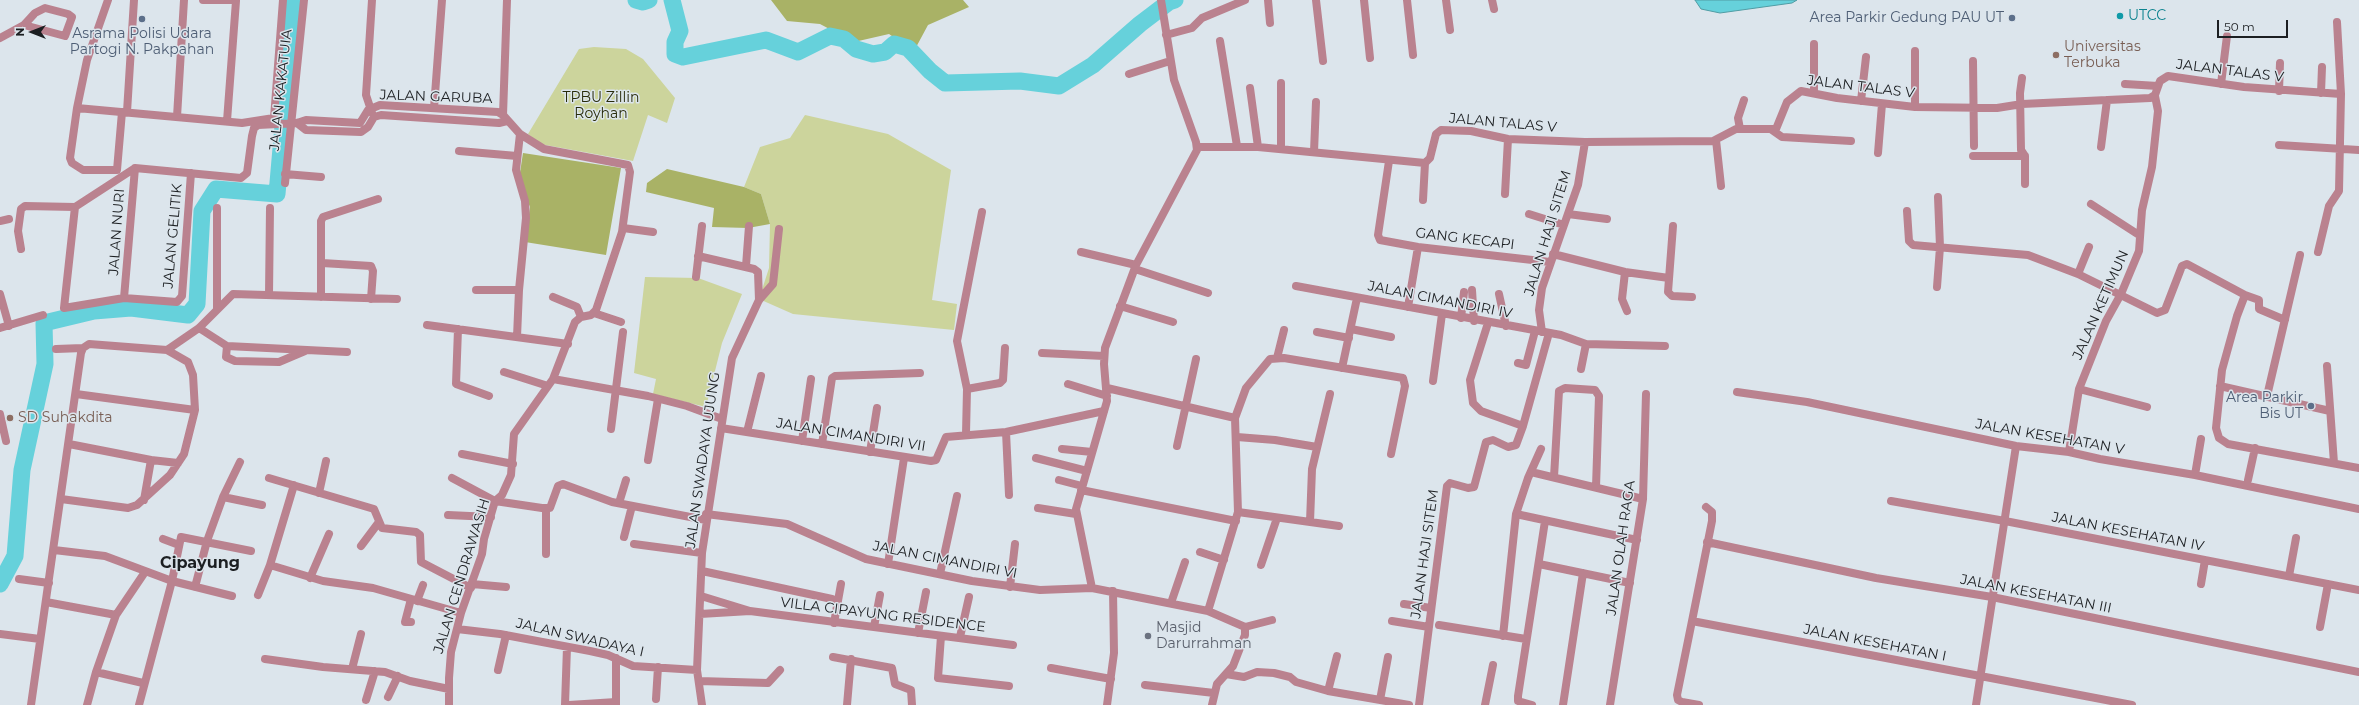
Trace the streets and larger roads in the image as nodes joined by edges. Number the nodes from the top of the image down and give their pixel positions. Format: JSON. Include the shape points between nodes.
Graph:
{"nodes":[{"id":1,"x":108,"y":0,"type":"edge"},
{"id":2,"x":134,"y":0,"type":"edge"},
{"id":3,"x":184,"y":0,"type":"edge"},
{"id":4,"x":203,"y":0,"type":"edge"},
{"id":5,"x":283,"y":0,"type":"edge"},
{"id":6,"x":304,"y":0,"type":"edge"},
{"id":7,"x":372,"y":0,"type":"edge"},
{"id":8,"x":442,"y":0,"type":"edge"},
{"id":9,"x":507,"y":0,"type":"edge"},
{"id":10,"x":1161,"y":0,"type":"edge"},
{"id":11,"x":1245,"y":0,"type":"edge"},
{"id":12,"x":1268,"y":0,"type":"edge"},
{"id":13,"x":1316,"y":0,"type":"edge"},
{"id":14,"x":1364,"y":0,"type":"edge"},
{"id":15,"x":1407,"y":0,"type":"edge"},
{"id":16,"x":1446,"y":0,"type":"edge"},
{"id":17,"x":1492,"y":0,"type":"edge"},
{"id":18,"x":236,"y":1,"type":"edge"},
{"id":19,"x":1494,"y":9,"type":"dead end"},
{"id":20,"x":2337,"y":22,"type":"dead end"},
{"id":21,"x":1270,"y":23,"type":"dead end"},
{"id":22,"x":24,"y":25,"type":"junction"},
{"id":23,"x":1450,"y":30,"type":"dead end"},
{"id":24,"x":1166,"y":35,"type":"junction"},
{"id":25,"x":2227,"y":36,"type":"dead end"},
{"id":26,"x":0,"y":38,"type":"edge"},
{"id":27,"x":1220,"y":41,"type":"dead end"},
{"id":28,"x":1814,"y":44,"type":"dead end"},
{"id":29,"x":1915,"y":51,"type":"dead end"},
{"id":30,"x":1413,"y":55,"type":"dead end"},
{"id":31,"x":1866,"y":57,"type":"dead end"},
{"id":32,"x":1370,"y":58,"type":"dead end"},
{"id":33,"x":1170,"y":61,"type":"junction"},
{"id":34,"x":1323,"y":61,"type":"dead end"},
{"id":35,"x":1973,"y":61,"type":"dead end"},
{"id":36,"x":2280,"y":63,"type":"dead end"},
{"id":37,"x":2322,"y":67,"type":"dead end"},
{"id":38,"x":1129,"y":74,"type":"dead end"},
{"id":39,"x":2022,"y":78,"type":"dead end"},
{"id":40,"x":1281,"y":83,"type":"dead end"},
{"id":41,"x":2126,"y":84,"type":"dead end"},
{"id":42,"x":2221,"y":84,"type":"junction"},
{"id":43,"x":2158,"y":86,"type":"junction"},
{"id":44,"x":1250,"y":88,"type":"dead end"},
{"id":45,"x":2279,"y":91,"type":"junction"},
{"id":46,"x":1814,"y":93,"type":"junction"},
{"id":47,"x":2321,"y":93,"type":"junction"},
{"id":48,"x":2341,"y":94,"type":"junction"},
{"id":49,"x":2155,"y":96,"type":"junction"},
{"id":50,"x":1744,"y":100,"type":"dead end"},
{"id":51,"x":2107,"y":100,"type":"junction"},
{"id":52,"x":1861,"y":101,"type":"junction"},
{"id":53,"x":1316,"y":102,"type":"dead end"},
{"id":54,"x":1882,"y":104,"type":"junction"},
{"id":55,"x":2022,"y":104,"type":"junction"},
{"id":56,"x":1915,"y":107,"type":"junction"},
{"id":57,"x":77,"y":108,"type":"junction"},
{"id":58,"x":371,"y":108,"type":"junction"},
{"id":59,"x":434,"y":108,"type":"junction"},
{"id":60,"x":1975,"y":108,"type":"junction"},
{"id":61,"x":124,"y":112,"type":"junction"},
{"id":62,"x":177,"y":117,"type":"junction"},
{"id":63,"x":374,"y":117,"type":"junction"},
{"id":64,"x":507,"y":120,"type":"junction"},
{"id":65,"x":227,"y":121,"type":"junction"},
{"id":66,"x":288,"y":123,"type":"junction"},
{"id":67,"x":1740,"y":129,"type":"junction"},
{"id":68,"x":1772,"y":130,"type":"junction"},
{"id":69,"x":520,"y":134,"type":"junction"},
{"id":70,"x":1508,"y":139,"type":"junction"},
{"id":71,"x":1716,"y":140,"type":"junction"},
{"id":72,"x":1851,"y":141,"type":"dead end"},
{"id":73,"x":1585,"y":142,"type":"junction"},
{"id":74,"x":2279,"y":145,"type":"dead end"},
{"id":75,"x":1236,"y":146,"type":"junction"},
{"id":76,"x":1974,"y":146,"type":"dead end"},
{"id":77,"x":1197,"y":147,"type":"junction"},
{"id":78,"x":1258,"y":147,"type":"junction"},
{"id":79,"x":2101,"y":147,"type":"dead end"},
{"id":80,"x":1281,"y":149,"type":"junction"},
{"id":81,"x":2341,"y":149,"type":"junction"},
{"id":82,"x":2359,"y":150,"type":"edge"},
{"id":83,"x":459,"y":151,"type":"dead end"},
{"id":84,"x":1314,"y":152,"type":"junction"},
{"id":85,"x":1878,"y":153,"type":"dead end"},
{"id":86,"x":517,"y":156,"type":"junction"},
{"id":87,"x":1973,"y":156,"type":"dead end"},
{"id":88,"x":2025,"y":156,"type":"junction"},
{"id":89,"x":1389,"y":161,"type":"junction"},
{"id":90,"x":1425,"y":163,"type":"junction"},
{"id":91,"x":135,"y":168,"type":"junction"},
{"id":92,"x":192,"y":173,"type":"junction"},
{"id":93,"x":285,"y":174,"type":"junction"},
{"id":94,"x":321,"y":177,"type":"dead end"},
{"id":95,"x":284,"y":183,"type":"dead end"},
{"id":96,"x":2024,"y":184,"type":"dead end"},
{"id":97,"x":1721,"y":186,"type":"dead end"},
{"id":98,"x":1505,"y":194,"type":"dead end"},
{"id":99,"x":1938,"y":198,"type":"dead end"},
{"id":100,"x":378,"y":199,"type":"dead end"},
{"id":101,"x":1422,"y":200,"type":"dead end"},
{"id":102,"x":2091,"y":204,"type":"dead end"},
{"id":103,"x":75,"y":207,"type":"junction"},
{"id":104,"x":218,"y":208,"type":"dead end"},
{"id":105,"x":270,"y":208,"type":"dead end"},
{"id":106,"x":1907,"y":211,"type":"dead end"},
{"id":107,"x":982,"y":212,"type":"dead end"},
{"id":108,"x":1529,"y":214,"type":"dead end"},
{"id":109,"x":1568,"y":214,"type":"junction"},
{"id":110,"x":9,"y":219,"type":"dead end"},
{"id":111,"x":1607,"y":219,"type":"dead end"},
{"id":112,"x":0,"y":221,"type":"edge"},
{"id":113,"x":1564,"y":225,"type":"junction"},
{"id":114,"x":702,"y":226,"type":"dead end"},
{"id":115,"x":749,"y":226,"type":"dead end"},
{"id":116,"x":1673,"y":226,"type":"dead end"},
{"id":117,"x":623,"y":228,"type":"junction"},
{"id":118,"x":779,"y":229,"type":"dead end"},
{"id":119,"x":653,"y":232,"type":"dead end"},
{"id":120,"x":2139,"y":235,"type":"junction"},
{"id":121,"x":2089,"y":246,"type":"dead end"},
{"id":122,"x":1418,"y":247,"type":"junction"},
{"id":123,"x":1940,"y":247,"type":"junction"},
{"id":124,"x":21,"y":249,"type":"dead end"},
{"id":125,"x":1081,"y":252,"type":"dead end"},
{"id":126,"x":2318,"y":252,"type":"dead end"},
{"id":127,"x":1553,"y":254,"type":"junction"},
{"id":128,"x":2300,"y":255,"type":"dead end"},
{"id":129,"x":698,"y":256,"type":"junction"},
{"id":130,"x":1550,"y":262,"type":"junction"},
{"id":131,"x":322,"y":263,"type":"junction"},
{"id":132,"x":746,"y":266,"type":"junction"},
{"id":133,"x":1135,"y":267,"type":"junction"},
{"id":134,"x":1625,"y":272,"type":"junction"},
{"id":135,"x":2078,"y":274,"type":"junction"},
{"id":136,"x":696,"y":276,"type":"dead end"},
{"id":137,"x":1669,"y":278,"type":"junction"},
{"id":138,"x":1296,"y":286,"type":"dead end"},
{"id":139,"x":1937,"y":287,"type":"dead end"},
{"id":140,"x":476,"y":290,"type":"dead end"},
{"id":141,"x":519,"y":290,"type":"junction"},
{"id":142,"x":1208,"y":293,"type":"dead end"},
{"id":143,"x":0,"y":294,"type":"edge"},
{"id":144,"x":1500,"y":294,"type":"dead end"},
{"id":145,"x":2121,"y":294,"type":"junction"},
{"id":146,"x":269,"y":295,"type":"junction"},
{"id":147,"x":2245,"y":296,"type":"junction"},
{"id":148,"x":321,"y":297,"type":"junction"},
{"id":149,"x":553,"y":297,"type":"dead end"},
{"id":150,"x":1692,"y":297,"type":"dead end"},
{"id":151,"x":124,"y":298,"type":"junction"},
{"id":152,"x":1357,"y":298,"type":"junction"},
{"id":153,"x":371,"y":299,"type":"junction"},
{"id":154,"x":398,"y":299,"type":"dead end"},
{"id":155,"x":759,"y":300,"type":"junction"},
{"id":156,"x":1120,"y":306,"type":"junction"},
{"id":157,"x":1408,"y":307,"type":"junction"},
{"id":158,"x":217,"y":309,"type":"junction"},
{"id":159,"x":1627,"y":311,"type":"dead end"},
{"id":160,"x":594,"y":313,"type":"junction"},
{"id":161,"x":1442,"y":314,"type":"junction"},
{"id":162,"x":43,"y":316,"type":"dead end"},
{"id":163,"x":581,"y":317,"type":"junction"},
{"id":164,"x":1462,"y":318,"type":"junction"},
{"id":165,"x":2285,"y":320,"type":"junction"},
{"id":166,"x":1474,"y":321,"type":"junction"},
{"id":167,"x":621,"y":322,"type":"dead end"},
{"id":168,"x":1173,"y":322,"type":"dead end"},
{"id":169,"x":1488,"y":323,"type":"junction"},
{"id":170,"x":427,"y":325,"type":"dead end"},
{"id":171,"x":8,"y":326,"type":"junction"},
{"id":172,"x":1506,"y":326,"type":"junction"},
{"id":173,"x":0,"y":328,"type":"edge"},
{"id":174,"x":199,"y":328,"type":"junction"},
{"id":175,"x":458,"y":329,"type":"junction"},
{"id":176,"x":1351,"y":329,"type":"junction"},
{"id":177,"x":1284,"y":330,"type":"dead end"},
{"id":178,"x":622,"y":332,"type":"dead end"},
{"id":179,"x":1317,"y":332,"type":"dead end"},
{"id":180,"x":1542,"y":332,"type":"junction"},
{"id":181,"x":518,"y":337,"type":"junction"},
{"id":182,"x":1391,"y":337,"type":"dead end"},
{"id":183,"x":1349,"y":338,"type":"junction"},
{"id":184,"x":568,"y":344,"type":"junction"},
{"id":185,"x":1586,"y":344,"type":"junction"},
{"id":186,"x":227,"y":346,"type":"junction"},
{"id":187,"x":1665,"y":346,"type":"dead end"},
{"id":188,"x":83,"y":348,"type":"junction"},
{"id":189,"x":1005,"y":348,"type":"dead end"},
{"id":190,"x":56,"y":349,"type":"dead end"},
{"id":191,"x":167,"y":350,"type":"junction"},
{"id":192,"x":306,"y":350,"type":"junction"},
{"id":193,"x":347,"y":352,"type":"dead end"},
{"id":194,"x":1042,"y":353,"type":"dead end"},
{"id":195,"x":1104,"y":356,"type":"junction"},
{"id":196,"x":1277,"y":358,"type":"junction"},
{"id":197,"x":1196,"y":359,"type":"dead end"},
{"id":198,"x":1518,"y":362,"type":"dead end"},
{"id":199,"x":2327,"y":366,"type":"dead end"},
{"id":200,"x":1342,"y":368,"type":"junction"},
{"id":201,"x":1581,"y":369,"type":"dead end"},
{"id":202,"x":504,"y":372,"type":"dead end"},
{"id":203,"x":920,"y":373,"type":"dead end"},
{"id":204,"x":761,"y":376,"type":"dead end"},
{"id":205,"x":811,"y":379,"type":"dead end"},
{"id":206,"x":1433,"y":381,"type":"dead end"},
{"id":207,"x":551,"y":382,"type":"junction"},
{"id":208,"x":1068,"y":384,"type":"dead end"},
{"id":209,"x":2220,"y":386,"type":"junction"},
{"id":210,"x":967,"y":389,"type":"junction"},
{"id":211,"x":2079,"y":389,"type":"junction"},
{"id":212,"x":616,"y":391,"type":"junction"},
{"id":213,"x":1107,"y":392,"type":"junction"},
{"id":214,"x":1737,"y":392,"type":"dead end"},
{"id":215,"x":76,"y":394,"type":"junction"},
{"id":216,"x":1330,"y":394,"type":"dead end"},
{"id":217,"x":1646,"y":394,"type":"dead end"},
{"id":218,"x":489,"y":396,"type":"dead end"},
{"id":219,"x":2267,"y":396,"type":"junction"},
{"id":220,"x":658,"y":399,"type":"junction"},
{"id":221,"x":1186,"y":405,"type":"junction"},
{"id":222,"x":2147,"y":407,"type":"dead end"},
{"id":223,"x":877,"y":408,"type":"dead end"},
{"id":224,"x":195,"y":410,"type":"junction"},
{"id":225,"x":1104,"y":411,"type":"junction"},
{"id":226,"x":2330,"y":411,"type":"junction"},
{"id":227,"x":0,"y":414,"type":"edge"},
{"id":228,"x":1235,"y":418,"type":"junction"},
{"id":229,"x":722,"y":419,"type":"junction"},
{"id":230,"x":1523,"y":426,"type":"junction"},
{"id":231,"x":721,"y":428,"type":"junction"},
{"id":232,"x":611,"y":429,"type":"dead end"},
{"id":233,"x":747,"y":432,"type":"junction"},
{"id":234,"x":1006,"y":432,"type":"junction"},
{"id":235,"x":966,"y":434,"type":"junction"},
{"id":236,"x":1237,"y":437,"type":"junction"},
{"id":237,"x":2201,"y":439,"type":"dead end"},
{"id":238,"x":6,"y":441,"type":"dead end"},
{"id":239,"x":802,"y":441,"type":"junction"},
{"id":240,"x":69,"y":444,"type":"junction"},
{"id":241,"x":822,"y":444,"type":"junction"},
{"id":242,"x":1177,"y":446,"type":"dead end"},
{"id":243,"x":2016,"y":446,"type":"junction"},
{"id":244,"x":1317,"y":447,"type":"junction"},
{"id":245,"x":2255,"y":448,"type":"junction"},
{"id":246,"x":1062,"y":450,"type":"dead end"},
{"id":247,"x":1541,"y":450,"type":"dead end"},
{"id":248,"x":870,"y":452,"type":"junction"},
{"id":249,"x":1092,"y":452,"type":"junction"},
{"id":250,"x":2069,"y":452,"type":"junction"},
{"id":251,"x":462,"y":454,"type":"dead end"},
{"id":252,"x":1391,"y":454,"type":"dead end"},
{"id":253,"x":904,"y":458,"type":"junction"},
{"id":254,"x":1036,"y":458,"type":"dead end"},
{"id":255,"x":151,"y":460,"type":"junction"},
{"id":256,"x":648,"y":460,"type":"dead end"},
{"id":257,"x":326,"y":461,"type":"dead end"},
{"id":258,"x":240,"y":462,"type":"dead end"},
{"id":259,"x":178,"y":463,"type":"junction"},
{"id":260,"x":2334,"y":463,"type":"junction"},
{"id":261,"x":513,"y":464,"type":"junction"},
{"id":262,"x":2359,"y":468,"type":"edge"},
{"id":263,"x":1087,"y":471,"type":"junction"},
{"id":264,"x":1531,"y":472,"type":"junction"},
{"id":265,"x":2195,"y":475,"type":"junction"},
{"id":266,"x":1554,"y":477,"type":"junction"},
{"id":267,"x":269,"y":478,"type":"dead end"},
{"id":268,"x":452,"y":478,"type":"dead end"},
{"id":269,"x":626,"y":480,"type":"dead end"},
{"id":270,"x":1059,"y":480,"type":"dead end"},
{"id":271,"x":2248,"y":480,"type":"dead end"},
{"id":272,"x":294,"y":485,"type":"junction"},
{"id":273,"x":1596,"y":487,"type":"junction"},
{"id":274,"x":1082,"y":488,"type":"junction"},
{"id":275,"x":319,"y":493,"type":"junction"},
{"id":276,"x":1009,"y":495,"type":"dead end"},
{"id":277,"x":957,"y":496,"type":"dead end"},
{"id":278,"x":224,"y":497,"type":"junction"},
{"id":279,"x":1643,"y":498,"type":"junction"},
{"id":280,"x":61,"y":499,"type":"junction"},
{"id":281,"x":144,"y":500,"type":"junction"},
{"id":282,"x":495,"y":501,"type":"junction"},
{"id":283,"x":1891,"y":501,"type":"dead end"},
{"id":284,"x":619,"y":503,"type":"junction"},
{"id":285,"x":262,"y":506,"type":"dead end"},
{"id":286,"x":632,"y":506,"type":"junction"},
{"id":287,"x":1706,"y":507,"type":"dead end"},
{"id":288,"x":1038,"y":508,"type":"dead end"},
{"id":289,"x":546,"y":509,"type":"junction"},
{"id":290,"x":2359,"y":509,"type":"edge"},
{"id":291,"x":1238,"y":512,"type":"junction"},
{"id":292,"x":1076,"y":514,"type":"junction"},
{"id":293,"x":1516,"y":514,"type":"junction"},
{"id":294,"x":448,"y":515,"type":"dead end"},
{"id":295,"x":706,"y":517,"type":"junction"},
{"id":296,"x":490,"y":518,"type":"junction"},
{"id":297,"x":1277,"y":518,"type":"junction"},
{"id":298,"x":1236,"y":521,"type":"junction"},
{"id":299,"x":1545,"y":521,"type":"junction"},
{"id":300,"x":2005,"y":521,"type":"junction"},
{"id":301,"x":379,"y":522,"type":"junction"},
{"id":302,"x":1310,"y":522,"type":"junction"},
{"id":303,"x":1339,"y":526,"type":"dead end"},
{"id":304,"x":329,"y":534,"type":"dead end"},
{"id":305,"x":624,"y":537,"type":"dead end"},
{"id":306,"x":2296,"y":538,"type":"dead end"},
{"id":307,"x":163,"y":539,"type":"dead end"},
{"id":308,"x":1637,"y":540,"type":"junction"},
{"id":309,"x":207,"y":542,"type":"junction"},
{"id":310,"x":1707,"y":542,"type":"junction"},
{"id":311,"x":634,"y":544,"type":"dead end"},
{"id":312,"x":1015,"y":544,"type":"dead end"},
{"id":313,"x":179,"y":545,"type":"junction"},
{"id":314,"x":361,"y":546,"type":"dead end"},
{"id":315,"x":54,"y":550,"type":"junction"},
{"id":316,"x":251,"y":551,"type":"dead end"},
{"id":317,"x":1200,"y":552,"type":"dead end"},
{"id":318,"x":702,"y":553,"type":"junction"},
{"id":319,"x":546,"y":554,"type":"dead end"},
{"id":320,"x":1224,"y":560,"type":"junction"},
{"id":321,"x":2205,"y":560,"type":"junction"},
{"id":322,"x":1185,"y":562,"type":"dead end"},
{"id":323,"x":888,"y":564,"type":"junction"},
{"id":324,"x":1539,"y":564,"type":"junction"},
{"id":325,"x":270,"y":565,"type":"junction"},
{"id":326,"x":1262,"y":565,"type":"dead end"},
{"id":327,"x":702,"y":571,"type":"junction"},
{"id":328,"x":145,"y":572,"type":"junction"},
{"id":329,"x":1583,"y":573,"type":"junction"},
{"id":330,"x":940,"y":574,"type":"junction"},
{"id":331,"x":2289,"y":576,"type":"junction"},
{"id":332,"x":310,"y":578,"type":"junction"},
{"id":333,"x":19,"y":579,"type":"dead end"},
{"id":334,"x":172,"y":581,"type":"junction"},
{"id":335,"x":49,"y":583,"type":"junction"},
{"id":336,"x":1630,"y":583,"type":"junction"},
{"id":337,"x":841,"y":584,"type":"dead end"},
{"id":338,"x":2201,"y":584,"type":"dead end"},
{"id":339,"x":2328,"y":584,"type":"junction"},
{"id":340,"x":423,"y":585,"type":"dead end"},
{"id":341,"x":471,"y":586,"type":"junction"},
{"id":342,"x":195,"y":587,"type":"junction"},
{"id":343,"x":506,"y":587,"type":"dead end"},
{"id":344,"x":1010,"y":587,"type":"junction"},
{"id":345,"x":1092,"y":588,"type":"junction"},
{"id":346,"x":2359,"y":590,"type":"edge"},
{"id":347,"x":1113,"y":591,"type":"junction"},
{"id":348,"x":926,"y":592,"type":"dead end"},
{"id":349,"x":258,"y":595,"type":"dead end"},
{"id":350,"x":880,"y":595,"type":"dead end"},
{"id":351,"x":232,"y":596,"type":"dead end"},
{"id":352,"x":701,"y":596,"type":"junction"},
{"id":353,"x":969,"y":597,"type":"dead end"},
{"id":354,"x":1992,"y":598,"type":"junction"},
{"id":355,"x":832,"y":599,"type":"dead end"},
{"id":356,"x":414,"y":600,"type":"junction"},
{"id":357,"x":718,"y":601,"type":"junction"},
{"id":358,"x":46,"y":602,"type":"junction"},
{"id":359,"x":1171,"y":603,"type":"junction"},
{"id":360,"x":1404,"y":604,"type":"dead end"},
{"id":361,"x":1432,"y":608,"type":"junction"},
{"id":362,"x":750,"y":611,"type":"junction"},
{"id":363,"x":1208,"y":611,"type":"junction"},
{"id":364,"x":462,"y":613,"type":"junction"},
{"id":365,"x":716,"y":613,"type":"junction"},
{"id":366,"x":700,"y":614,"type":"junction"},
{"id":367,"x":116,"y":616,"type":"junction"},
{"id":368,"x":1272,"y":620,"type":"dead end"},
{"id":369,"x":1392,"y":621,"type":"dead end"},
{"id":370,"x":411,"y":622,"type":"dead end"},
{"id":371,"x":1692,"y":622,"type":"junction"},
{"id":372,"x":834,"y":623,"type":"junction"},
{"id":373,"x":1439,"y":625,"type":"dead end"},
{"id":374,"x":2320,"y":626,"type":"dead end"},
{"id":375,"x":874,"y":627,"type":"junction"},
{"id":376,"x":1245,"y":627,"type":"junction"},
{"id":377,"x":1429,"y":627,"type":"junction"},
{"id":378,"x":457,"y":629,"type":"junction"},
{"id":379,"x":918,"y":633,"type":"junction"},
{"id":380,"x":0,"y":634,"type":"edge"},
{"id":381,"x":361,"y":634,"type":"dead end"},
{"id":382,"x":506,"y":635,"type":"junction"},
{"id":383,"x":941,"y":636,"type":"junction"},
{"id":384,"x":1503,"y":636,"type":"junction"},
{"id":385,"x":960,"y":637,"type":"junction"},
{"id":386,"x":40,"y":639,"type":"junction"},
{"id":387,"x":1526,"y":639,"type":"junction"},
{"id":388,"x":1013,"y":645,"type":"dead end"},
{"id":389,"x":567,"y":647,"type":"junction"},
{"id":390,"x":1337,"y":656,"type":"dead end"},
{"id":391,"x":833,"y":657,"type":"dead end"},
{"id":392,"x":1388,"y":657,"type":"dead end"},
{"id":393,"x":616,"y":658,"type":"junction"},
{"id":394,"x":265,"y":659,"type":"dead end"},
{"id":395,"x":851,"y":659,"type":"junction"},
{"id":396,"x":1492,"y":665,"type":"dead end"},
{"id":397,"x":658,"y":667,"type":"junction"},
{"id":398,"x":1051,"y":668,"type":"dead end"},
{"id":399,"x":352,"y":669,"type":"junction"},
{"id":400,"x":498,"y":670,"type":"dead end"},
{"id":401,"x":697,"y":670,"type":"junction"},
{"id":402,"x":780,"y":670,"type":"dead end"},
{"id":403,"x":375,"y":671,"type":"junction"},
{"id":404,"x":96,"y":672,"type":"junction"},
{"id":405,"x":2359,"y":672,"type":"edge"},
{"id":406,"x":1226,"y":674,"type":"junction"},
{"id":407,"x":398,"y":676,"type":"junction"},
{"id":408,"x":1981,"y":676,"type":"junction"},
{"id":409,"x":1111,"y":679,"type":"junction"},
{"id":410,"x":699,"y":681,"type":"junction"},
{"id":411,"x":143,"y":683,"type":"junction"},
{"id":412,"x":1145,"y":685,"type":"dead end"},
{"id":413,"x":1009,"y":686,"type":"dead end"},
{"id":414,"x":449,"y":689,"type":"junction"},
{"id":415,"x":1328,"y":691,"type":"junction"},
{"id":416,"x":1214,"y":693,"type":"junction"},
{"id":417,"x":1355,"y":696,"type":"junction"},
{"id":418,"x":388,"y":697,"type":"dead end"},
{"id":419,"x":656,"y":699,"type":"dead end"},
{"id":420,"x":366,"y":700,"type":"dead end"},
{"id":421,"x":1380,"y":700,"type":"junction"},
{"id":422,"x":616,"y":703,"type":"edge"},
{"id":423,"x":31,"y":705,"type":"edge"},
{"id":424,"x":88,"y":705,"type":"edge"},
{"id":425,"x":139,"y":705,"type":"edge"},
{"id":426,"x":450,"y":705,"type":"edge"},
{"id":427,"x":565,"y":705,"type":"edge"},
{"id":428,"x":569,"y":705,"type":"edge"},
{"id":429,"x":702,"y":705,"type":"edge"},
{"id":430,"x":847,"y":705,"type":"edge"},
{"id":431,"x":912,"y":705,"type":"edge"},
{"id":432,"x":1107,"y":705,"type":"edge"},
{"id":433,"x":1212,"y":705,"type":"edge"},
{"id":434,"x":1353,"y":705,"type":"edge"},
{"id":435,"x":1409,"y":705,"type":"edge"},
{"id":436,"x":1419,"y":705,"type":"edge"},
{"id":437,"x":1485,"y":705,"type":"edge"},
{"id":438,"x":1532,"y":705,"type":"edge"},
{"id":439,"x":1563,"y":705,"type":"edge"},
{"id":440,"x":1610,"y":705,"type":"edge"},
{"id":441,"x":1699,"y":705,"type":"edge"},
{"id":442,"x":1976,"y":705,"type":"edge"},
{"id":443,"x":2132,"y":705,"type":"edge"}],
"edges":[{"from":1,"to":57,"type":"street","via":[[87,60]]},
{"from":2,"to":61,"type":"street"},
{"from":3,"to":62,"type":"street"},
{"from":4,"to":18,"type":"street"},
{"from":5,"to":65,"type":"street","via":[[275,116],[242,123]]},
{"from":6,"to":66,"type":"street","name":"JALAN KAKATUIA"},
{"from":7,"to":58,"type":"street","via":[[366,95]]},
{"from":8,"to":59,"type":"street"},
{"from":9,"to":64,"type":"street"},
{"from":10,"to":24,"type":"street"},
{"from":11,"to":24,"type":"street","via":[[1202,18],[1192,28]]},
{"from":12,"to":21,"type":"street"},
{"from":13,"to":34,"type":"street"},
{"from":14,"to":32,"type":"street"},
{"from":15,"to":30,"type":"street"},
{"from":16,"to":23,"type":"street"},
{"from":17,"to":19,"type":"street"},
{"from":18,"to":65,"type":"street"},
{"from":20,"to":48,"type":"street"},
{"from":22,"to":22,"type":"street","via":[[45,8],[68,14],[72,18],[65,36]]},
{"from":22,"to":26,"type":"street"},
{"from":24,"to":33,"type":"street"},
{"from":25,"to":42,"type":"street"},
{"from":27,"to":75,"type":"street"},
{"from":28,"to":46,"type":"street"},
{"from":29,"to":56,"type":"street"},
{"from":31,"to":52,"type":"street"},
{"from":33,"to":38,"type":"street"},
{"from":33,"to":77,"type":"street","via":[[1181,105]]},
{"from":35,"to":60,"type":"street"},
{"from":36,"to":45,"type":"street"},
{"from":37,"to":47,"type":"street"},
{"from":39,"to":55,"type":"street"},
{"from":40,"to":80,"type":"street"},
{"from":41,"to":43,"type":"street"},
{"from":42,"to":43,"type":"street","name":"JALAN TALAS V","via":[[2168,76],[2162,78]]},
{"from":42,"to":45,"type":"street","name":"JALAN TALAS V"},
{"from":43,"to":49,"type":"street"},
{"from":44,"to":78,"type":"street"},
{"from":45,"to":47,"type":"street","name":"JALAN TALAS V"},
{"from":46,"to":52,"type":"street","name":"JALAN TALAS V"},
{"from":46,"to":68,"type":"street","name":"JALAN TALAS V","via":[[1801,91],[1791,97],[1777,127]]},
{"from":47,"to":48,"type":"street","name":"JALAN TALAS V"},
{"from":48,"to":81,"type":"street"},
{"from":49,"to":51,"type":"street","name":"JALAN TALAS V"},
{"from":49,"to":120,"type":"street","name":"JALAN KETIMUN","via":[[2158,110],[2152,166]]},
{"from":50,"to":67,"type":"street","via":[[1738,118]]},
{"from":51,"to":55,"type":"street","name":"JALAN TALAS V"},
{"from":51,"to":79,"type":"street"},
{"from":52,"to":54,"type":"street","name":"JALAN TALAS V"},
{"from":53,"to":84,"type":"street"},
{"from":54,"to":56,"type":"street","name":"JALAN TALAS V"},
{"from":54,"to":85,"type":"street"},
{"from":55,"to":60,"type":"street","name":"JALAN TALAS V"},
{"from":55,"to":88,"type":"street","via":[[2021,150]]},
{"from":56,"to":60,"type":"street","name":"JALAN TALAS V"},
{"from":57,"to":61,"type":"street"},
{"from":57,"to":61,"type":"street","via":[[70,158],[74,165],[83,170],[117,170]]},
{"from":58,"to":59,"type":"street","name":"JALAN GARUBA","via":[[380,105]]},
{"from":58,"to":63,"type":"street"},
{"from":58,"to":66,"type":"street","name":"JALAN GARUBA","via":[[360,123],[306,120]]},
{"from":59,"to":64,"type":"street","name":"JALAN GARUBA","via":[[498,112]]},
{"from":60,"to":76,"type":"street"},
{"from":61,"to":62,"type":"street"},
{"from":62,"to":65,"type":"street"},
{"from":63,"to":64,"type":"street","name":"JALAN GARUBA","via":[[381,115],[499,123]]},
{"from":63,"to":66,"type":"street","name":"JALAN GARUBA","via":[[368,127],[361,132],[306,130]]},
{"from":64,"to":69,"type":"street"},
{"from":66,"to":92,"type":"street","via":[[258,125],[254,128],[247,173],[241,178]]},
{"from":66,"to":93,"type":"street","name":"JALAN KAKATUIA"},
{"from":67,"to":68,"type":"street","name":"JALAN TALAS V"},
{"from":67,"to":71,"type":"street","name":"JALAN TALAS V"},
{"from":68,"to":72,"type":"street","via":[[1782,137]]},
{"from":69,"to":86,"type":"street"},
{"from":69,"to":117,"type":"street","via":[[544,150],[627,164],[630,169]]},
{"from":70,"to":73,"type":"street","name":"JALAN TALAS V"},
{"from":70,"to":90,"type":"street","name":"JALAN TALAS V","via":[[1471,131],[1441,130],[1436,134],[1430,158]]},
{"from":70,"to":98,"type":"street"},
{"from":71,"to":73,"type":"street","name":"JALAN TALAS V"},
{"from":71,"to":97,"type":"street"},
{"from":73,"to":109,"type":"street","name":"JALAN HAJI SITEM","via":[[1580,175]]},
{"from":74,"to":81,"type":"street"},
{"from":75,"to":77,"type":"street"},
{"from":75,"to":78,"type":"street"},
{"from":77,"to":133,"type":"street"},
{"from":78,"to":80,"type":"street"},
{"from":80,"to":84,"type":"street"},
{"from":81,"to":82,"type":"street"},
{"from":81,"to":126,"type":"street","via":[[2338,192],[2329,206]]},
{"from":83,"to":86,"type":"street"},
{"from":84,"to":89,"type":"street"},
{"from":86,"to":141,"type":"street","via":[[516,175],[525,201],[526,218]]},
{"from":87,"to":88,"type":"street"},
{"from":88,"to":96,"type":"street"},
{"from":89,"to":90,"type":"street"},
{"from":89,"to":122,"type":"street","name":"GANG KECAPI","via":[[1378,238],[1382,241]]},
{"from":90,"to":101,"type":"street"},
{"from":91,"to":92,"type":"street"},
{"from":91,"to":103,"type":"street"},
{"from":91,"to":151,"type":"street","name":"JALAN NURI"},
{"from":92,"to":151,"type":"street","name":"JALAN GELITIK","via":[[180,300],[177,302]]},
{"from":93,"to":94,"type":"street"},
{"from":93,"to":95,"type":"street","name":"JALAN KAKATUIA"},
{"from":99,"to":123,"type":"street"},
{"from":100,"to":131,"type":"street","via":[[323,217]]},
{"from":102,"to":120,"type":"street"},
{"from":103,"to":124,"type":"street","via":[[23,207],[18,231]]},
{"from":103,"to":151,"type":"street","via":[[64,308]]},
{"from":104,"to":158,"type":"street"},
{"from":105,"to":146,"type":"street"},
{"from":106,"to":123,"type":"street","via":[[1910,244]]},
{"from":107,"to":210,"type":"street","via":[[957,341]]},
{"from":108,"to":113,"type":"street"},
{"from":109,"to":111,"type":"street"},
{"from":109,"to":113,"type":"street","name":"JALAN HAJI SITEM"},
{"from":110,"to":112,"type":"street"},
{"from":113,"to":127,"type":"street","name":"JALAN HAJI SITEM"},
{"from":114,"to":129,"type":"street"},
{"from":115,"to":132,"type":"street"},
{"from":116,"to":137,"type":"street"},
{"from":117,"to":119,"type":"street"},
{"from":117,"to":160,"type":"street"},
{"from":118,"to":155,"type":"street","name":"JALAN SWADAYA UJUNG","via":[[773,284]]},
{"from":120,"to":145,"type":"street","name":"JALAN KETIMUN","via":[[2138,255]]},
{"from":121,"to":135,"type":"street"},
{"from":122,"to":130,"type":"street","name":"GANG KECAPI"},
{"from":122,"to":157,"type":"street"},
{"from":123,"to":135,"type":"street","via":[[2024,254]]},
{"from":123,"to":139,"type":"street"},
{"from":125,"to":133,"type":"street"},
{"from":127,"to":130,"type":"street","name":"JALAN HAJI SITEM"},
{"from":127,"to":134,"type":"street"},
{"from":128,"to":165,"type":"street"},
{"from":129,"to":132,"type":"street"},
{"from":129,"to":136,"type":"street"},
{"from":130,"to":180,"type":"street","name":"JALAN HAJI SITEM","via":[[1539,310]]},
{"from":131,"to":148,"type":"street"},
{"from":131,"to":153,"type":"street","via":[[371,266],[374,271]]},
{"from":132,"to":155,"type":"street","via":[[758,272]]},
{"from":133,"to":142,"type":"street"},
{"from":133,"to":156,"type":"street"},
{"from":134,"to":137,"type":"street"},
{"from":134,"to":159,"type":"street","via":[[1622,299]]},
{"from":135,"to":145,"type":"street"},
{"from":137,"to":150,"type":"street","via":[[1670,296]]},
{"from":138,"to":152,"type":"street"},
{"from":140,"to":141,"type":"street"},
{"from":141,"to":181,"type":"street"},
{"from":143,"to":171,"type":"street"},
{"from":144,"to":172,"type":"street"},
{"from":145,"to":147,"type":"street","via":[[2158,313],[2163,312],[2182,266],[2186,264]]},
{"from":145,"to":211,"type":"street","name":"JALAN KETIMUN","via":[[2106,321]]},
{"from":146,"to":148,"type":"street"},
{"from":146,"to":158,"type":"street","via":[[233,294]]},
{"from":147,"to":165,"type":"street","via":[[2259,300],[2259,309]]},
{"from":147,"to":209,"type":"street","via":[[2222,370]]},
{"from":148,"to":153,"type":"street"},
{"from":149,"to":163,"type":"street","via":[[577,307]]},
{"from":152,"to":157,"type":"street","name":"JALAN CIMANDIRI IV"},
{"from":152,"to":176,"type":"street","name":"JALAN CIMANDIRI IV"},
{"from":153,"to":154,"type":"street"},
{"from":155,"to":229,"type":"street","name":"JALAN SWADAYA UJUNG","via":[[732,358]]},
{"from":156,"to":168,"type":"street"},
{"from":156,"to":195,"type":"street"},
{"from":157,"to":161,"type":"street","name":"JALAN CIMANDIRI IV"},
{"from":158,"to":174,"type":"street"},
{"from":160,"to":163,"type":"street"},
{"from":160,"to":167,"type":"street"},
{"from":161,"to":164,"type":"street","name":"JALAN CIMANDIRI IV"},
{"from":161,"to":206,"type":"street"},
{"from":162,"to":171,"type":"street"},
{"from":163,"to":184,"type":"street","name":"JALAN CENDRAWASIH","via":[[575,322]]},
{"from":164,"to":166,"type":"street","name":"JALAN CIMANDIRI IV"},
{"from":164,"to":166,"type":"street","via":[[1468,291]]},
{"from":165,"to":219,"type":"street"},
{"from":166,"to":169,"type":"street","name":"JALAN CIMANDIRI IV"},
{"from":169,"to":172,"type":"street","name":"JALAN CIMANDIRI IV"},
{"from":169,"to":230,"type":"street","via":[[1471,374],[1473,403],[1482,411]]},
{"from":170,"to":175,"type":"street"},
{"from":171,"to":173,"type":"street"},
{"from":172,"to":180,"type":"street","name":"JALAN CIMANDIRI IV"},
{"from":174,"to":186,"type":"street"},
{"from":174,"to":191,"type":"street"},
{"from":175,"to":181,"type":"street"},
{"from":175,"to":218,"type":"street","via":[[456,384]]},
{"from":176,"to":182,"type":"street"},
{"from":176,"to":183,"type":"street","name":"JALAN CIMANDIRI IV"},
{"from":177,"to":196,"type":"street"},
{"from":178,"to":212,"type":"street"},
{"from":179,"to":183,"type":"street"},
{"from":180,"to":185,"type":"street","name":"JALAN CIMANDIRI IV"},
{"from":180,"to":198,"type":"street","via":[[1526,365]]},
{"from":180,"to":230,"type":"street","name":"JALAN HAJI SITEM"},
{"from":181,"to":184,"type":"street"},
{"from":183,"to":200,"type":"street","name":"JALAN CIMANDIRI IV"},
{"from":184,"to":207,"type":"street","name":"JALAN CENDRAWASIH"},
{"from":185,"to":187,"type":"street","name":"JALAN CIMANDIRI IV"},
{"from":185,"to":201,"type":"street"},
{"from":186,"to":192,"type":"street"},
{"from":186,"to":192,"type":"street","via":[[226,357],[235,361],[279,362]]},
{"from":188,"to":190,"type":"street"},
{"from":188,"to":191,"type":"street","via":[[89,344]]},
{"from":188,"to":215,"type":"street"},
{"from":189,"to":210,"type":"street","via":[[1003,380],[1000,383]]},
{"from":191,"to":224,"type":"street","via":[[188,362],[193,375]]},
{"from":192,"to":193,"type":"street"},
{"from":194,"to":195,"type":"street"},
{"from":195,"to":213,"type":"street"},
{"from":196,"to":200,"type":"street"},
{"from":196,"to":228,"type":"street","via":[[1270,359],[1246,388]]},
{"from":197,"to":221,"type":"street"},
{"from":199,"to":226,"type":"street"},
{"from":200,"to":252,"type":"street","via":[[1403,378],[1405,381]]},
{"from":202,"to":207,"type":"street"},
{"from":203,"to":241,"type":"street","via":[[832,378]]},
{"from":204,"to":233,"type":"street"},
{"from":205,"to":239,"type":"street"},
{"from":207,"to":212,"type":"street"},
{"from":207,"to":261,"type":"street","name":"JALAN CENDRAWASIH","via":[[515,432]]},
{"from":208,"to":213,"type":"street"},
{"from":209,"to":219,"type":"street"},
{"from":209,"to":245,"type":"street","via":[[2216,428],[2219,438],[2228,444]]},
{"from":210,"to":235,"type":"street"},
{"from":211,"to":222,"type":"street"},
{"from":211,"to":250,"type":"street","name":"JALAN KETIMUN"},
{"from":212,"to":220,"type":"street"},
{"from":212,"to":232,"type":"street"},
{"from":213,"to":221,"type":"street"},
{"from":213,"to":225,"type":"street"},
{"from":214,"to":243,"type":"street","name":"JALAN KESEHATAN V","via":[[1807,402]]},
{"from":215,"to":224,"type":"street"},
{"from":215,"to":240,"type":"street"},
{"from":216,"to":244,"type":"street"},
{"from":217,"to":279,"type":"street","name":"JALAN OLAH RAGA"},
{"from":219,"to":226,"type":"street"},
{"from":220,"to":229,"type":"street"},
{"from":220,"to":256,"type":"street"},
{"from":221,"to":228,"type":"street"},
{"from":221,"to":242,"type":"street"},
{"from":223,"to":248,"type":"street"},
{"from":224,"to":259,"type":"street","via":[[184,454]]},
{"from":225,"to":234,"type":"street","name":"JALAN CIMANDIRI VII"},
{"from":225,"to":249,"type":"street"},
{"from":226,"to":260,"type":"street"},
{"from":227,"to":238,"type":"street"},
{"from":228,"to":236,"type":"street"},
{"from":229,"to":231,"type":"street","name":"JALAN SWADAYA UJUNG"},
{"from":230,"to":361,"type":"street","name":"JALAN HAJI SITEM","via":[[1516,445],[1512,447],[1493,440],[1486,442],[1474,487],[1450,483],[1447,486]]},
{"from":231,"to":233,"type":"street","name":"JALAN CIMANDIRI VII"},
{"from":231,"to":295,"type":"street","name":"JALAN SWADAYA UJUNG"},
{"from":233,"to":239,"type":"street","name":"JALAN CIMANDIRI VII"},
{"from":234,"to":235,"type":"street","name":"JALAN CIMANDIRI VII"},
{"from":234,"to":276,"type":"street"},
{"from":235,"to":253,"type":"street","name":"JALAN CIMANDIRI VII","via":[[946,437],[936,460]]},
{"from":236,"to":244,"type":"street"},
{"from":236,"to":291,"type":"street"},
{"from":237,"to":265,"type":"street"},
{"from":239,"to":241,"type":"street","name":"JALAN CIMANDIRI VII"},
{"from":240,"to":255,"type":"street"},
{"from":240,"to":280,"type":"street"},
{"from":241,"to":248,"type":"street","name":"JALAN CIMANDIRI VII"},
{"from":243,"to":250,"type":"street","name":"JALAN KESEHATAN V"},
{"from":243,"to":300,"type":"street"},
{"from":244,"to":302,"type":"street","via":[[1311,477]]},
{"from":245,"to":260,"type":"street"},
{"from":245,"to":271,"type":"street"},
{"from":246,"to":249,"type":"street"},
{"from":247,"to":264,"type":"street"},
{"from":248,"to":253,"type":"street","name":"JALAN CIMANDIRI VII"},
{"from":249,"to":263,"type":"street"},
{"from":250,"to":265,"type":"street","name":"JALAN KESEHATAN V"},
{"from":251,"to":261,"type":"street"},
{"from":253,"to":323,"type":"street"},
{"from":254,"to":263,"type":"street"},
{"from":255,"to":259,"type":"street"},
{"from":255,"to":281,"type":"street"},
{"from":257,"to":275,"type":"street"},
{"from":258,"to":278,"type":"street"},
{"from":259,"to":281,"type":"street","via":[[170,475]]},
{"from":260,"to":262,"type":"street"},
{"from":261,"to":282,"type":"street","name":"JALAN CENDRAWASIH","via":[[508,484]]},
{"from":263,"to":274,"type":"street"},
{"from":264,"to":266,"type":"street"},
{"from":264,"to":293,"type":"street"},
{"from":265,"to":290,"type":"street","name":"JALAN KESEHATAN V"},
{"from":266,"to":273,"type":"street"},
{"from":266,"to":273,"type":"street","via":[[1559,391],[1565,388],[1595,390],[1599,396]]},
{"from":267,"to":272,"type":"street"},
{"from":268,"to":282,"type":"street"},
{"from":269,"to":284,"type":"street"},
{"from":270,"to":274,"type":"street"},
{"from":272,"to":275,"type":"street"},
{"from":272,"to":325,"type":"street"},
{"from":273,"to":279,"type":"street"},
{"from":274,"to":292,"type":"street"},
{"from":274,"to":298,"type":"street"},
{"from":275,"to":301,"type":"street","via":[[374,509]]},
{"from":277,"to":330,"type":"street"},
{"from":278,"to":285,"type":"street"},
{"from":278,"to":309,"type":"street"},
{"from":279,"to":308,"type":"street","name":"JALAN OLAH RAGA"},
{"from":280,"to":281,"type":"street","via":[[128,508]]},
{"from":280,"to":315,"type":"street"},
{"from":282,"to":289,"type":"street"},
{"from":282,"to":296,"type":"street","name":"JALAN CENDRAWASIH"},
{"from":283,"to":300,"type":"street","name":"JALAN KESEHATAN IV"},
{"from":284,"to":286,"type":"street","name":"JALAN CIMANDIRI VI"},
{"from":284,"to":289,"type":"street","name":"JALAN CIMANDIRI VI","via":[[560,484],[550,508]]},
{"from":286,"to":295,"type":"street","name":"JALAN CIMANDIRI VI"},
{"from":286,"to":305,"type":"street"},
{"from":287,"to":310,"type":"street","via":[[1713,514]]},
{"from":288,"to":292,"type":"street"},
{"from":289,"to":319,"type":"street"},
{"from":291,"to":297,"type":"street"},
{"from":291,"to":298,"type":"street"},
{"from":292,"to":345,"type":"street"},
{"from":293,"to":299,"type":"street"},
{"from":293,"to":384,"type":"street"},
{"from":294,"to":296,"type":"street"},
{"from":295,"to":318,"type":"street","name":"JALAN SWADAYA UJUNG"},
{"from":295,"to":323,"type":"street","name":"JALAN CIMANDIRI VI","via":[[787,524],[866,560]]},
{"from":296,"to":341,"type":"street","name":"JALAN CENDRAWASIH"},
{"from":297,"to":302,"type":"street"},
{"from":297,"to":326,"type":"street"},
{"from":298,"to":320,"type":"street"},
{"from":299,"to":308,"type":"street"},
{"from":299,"to":324,"type":"street"},
{"from":300,"to":321,"type":"street","name":"JALAN KESEHATAN IV"},
{"from":300,"to":354,"type":"street"},
{"from":301,"to":314,"type":"street"},
{"from":301,"to":341,"type":"street","via":[[382,528],[420,533],[421,562]]},
{"from":302,"to":303,"type":"street"},
{"from":304,"to":332,"type":"street"},
{"from":306,"to":331,"type":"street"},
{"from":307,"to":313,"type":"street"},
{"from":308,"to":336,"type":"street","name":"JALAN OLAH RAGA"},
{"from":309,"to":313,"type":"street","via":[[183,536]]},
{"from":309,"to":316,"type":"street"},
{"from":309,"to":342,"type":"street"},
{"from":310,"to":354,"type":"street","name":"JALAN KESEHATAN III","via":[[1876,578]]},
{"from":310,"to":371,"type":"street"},
{"from":311,"to":318,"type":"street"},
{"from":312,"to":344,"type":"street"},
{"from":313,"to":334,"type":"street"},
{"from":315,"to":328,"type":"street","via":[[105,556]]},
{"from":315,"to":335,"type":"street"},
{"from":317,"to":320,"type":"street"},
{"from":318,"to":327,"type":"street","name":"JALAN SWADAYA UJUNG"},
{"from":320,"to":363,"type":"street"},
{"from":321,"to":331,"type":"street","name":"JALAN KESEHATAN IV"},
{"from":321,"to":338,"type":"street"},
{"from":322,"to":359,"type":"street"},
{"from":323,"to":330,"type":"street","name":"JALAN CIMANDIRI VI"},
{"from":324,"to":329,"type":"street"},
{"from":324,"to":387,"type":"street"},
{"from":325,"to":332,"type":"street"},
{"from":325,"to":349,"type":"street"},
{"from":327,"to":352,"type":"street","name":"JALAN SWADAYA UJUNG"},
{"from":327,"to":355,"type":"street"},
{"from":328,"to":334,"type":"street"},
{"from":328,"to":367,"type":"street"},
{"from":329,"to":336,"type":"street"},
{"from":329,"to":439,"type":"street"},
{"from":330,"to":344,"type":"street","name":"JALAN CIMANDIRI VI"},
{"from":331,"to":339,"type":"street","name":"JALAN KESEHATAN IV"},
{"from":332,"to":356,"type":"street","via":[[373,588]]},
{"from":333,"to":335,"type":"street"},
{"from":334,"to":342,"type":"street"},
{"from":334,"to":411,"type":"street"},
{"from":335,"to":358,"type":"street"},
{"from":336,"to":440,"type":"street","name":"JALAN OLAH RAGA"},
{"from":337,"to":372,"type":"street"},
{"from":339,"to":346,"type":"street","name":"JALAN KESEHATAN IV"},
{"from":339,"to":374,"type":"street"},
{"from":340,"to":356,"type":"street"},
{"from":341,"to":343,"type":"street"},
{"from":341,"to":364,"type":"street","name":"JALAN CENDRAWASIH"},
{"from":342,"to":351,"type":"street"},
{"from":344,"to":345,"type":"street","name":"JALAN CIMANDIRI VI","via":[[1050,590]]},
{"from":345,"to":347,"type":"street","name":"JALAN CIMANDIRI VI"},
{"from":347,"to":359,"type":"street","name":"JALAN CIMANDIRI VI"},
{"from":347,"to":409,"type":"street","via":[[1114,653]]},
{"from":348,"to":379,"type":"street"},
{"from":350,"to":375,"type":"street"},
{"from":352,"to":357,"type":"street","name":"VILLA CIPAYUNG RESIDENCE"},
{"from":352,"to":366,"type":"street","name":"JALAN SWADAYA UJUNG"},
{"from":353,"to":385,"type":"street"},
{"from":354,"to":405,"type":"street","name":"JALAN KESEHATAN III"},
{"from":354,"to":408,"type":"street"},
{"from":356,"to":364,"type":"street"},
{"from":356,"to":370,"type":"street","via":[[405,622]]},
{"from":357,"to":362,"type":"street","name":"VILLA CIPAYUNG RESIDENCE"},
{"from":357,"to":365,"type":"street"},
{"from":358,"to":367,"type":"street"},
{"from":358,"to":386,"type":"street"},
{"from":359,"to":363,"type":"street","name":"JALAN CIMANDIRI VI"},
{"from":360,"to":361,"type":"street"},
{"from":361,"to":377,"type":"street","name":"JALAN HAJI SITEM"},
{"from":362,"to":365,"type":"street","name":"VILLA CIPAYUNG RESIDENCE"},
{"from":362,"to":372,"type":"street","name":"VILLA CIPAYUNG RESIDENCE"},
{"from":363,"to":376,"type":"street","name":"JALAN CIMANDIRI VI"},
{"from":364,"to":378,"type":"street","name":"JALAN CENDRAWASIH"},
{"from":365,"to":366,"type":"street","name":"VILLA CIPAYUNG RESIDENCE"},
{"from":366,"to":401,"type":"street","name":"JALAN SWADAYA UJUNG"},
{"from":367,"to":404,"type":"street"},
{"from":368,"to":376,"type":"street"},
{"from":369,"to":377,"type":"street"},
{"from":371,"to":408,"type":"street","name":"JALAN KESEHATAN I"},
{"from":371,"to":441,"type":"street","via":[[1677,695],[1678,700],[1682,702]]},
{"from":372,"to":375,"type":"street","name":"VILLA CIPAYUNG RESIDENCE"},
{"from":373,"to":384,"type":"street"},
{"from":375,"to":379,"type":"street","name":"VILLA CIPAYUNG RESIDENCE"},
{"from":376,"to":406,"type":"street","via":[[1245,635],[1233,666]]},
{"from":377,"to":436,"type":"street","name":"JALAN HAJI SITEM"},
{"from":378,"to":382,"type":"street","name":"JALAN SWADAYA I"},
{"from":378,"to":414,"type":"street","name":"JALAN CENDRAWASIH","via":[[450,663]]},
{"from":379,"to":383,"type":"street","name":"VILLA CIPAYUNG RESIDENCE"},
{"from":380,"to":386,"type":"street"},
{"from":381,"to":399,"type":"street"},
{"from":382,"to":389,"type":"street","name":"JALAN SWADAYA I"},
{"from":382,"to":400,"type":"street"},
{"from":383,"to":385,"type":"street","name":"VILLA CIPAYUNG RESIDENCE"},
{"from":383,"to":413,"type":"street","via":[[938,678]]},
{"from":384,"to":387,"type":"street"},
{"from":385,"to":388,"type":"street","name":"VILLA CIPAYUNG RESIDENCE"},
{"from":386,"to":423,"type":"street"},
{"from":387,"to":438,"type":"street","via":[[1518,701]]},
{"from":389,"to":393,"type":"street","name":"JALAN SWADAYA I"},
{"from":389,"to":427,"type":"street"},
{"from":390,"to":415,"type":"street"},
{"from":391,"to":395,"type":"street"},
{"from":392,"to":421,"type":"street"},
{"from":393,"to":397,"type":"street","name":"JALAN SWADAYA I","via":[[633,666]]},
{"from":393,"to":422,"type":"street"},
{"from":394,"to":399,"type":"street"},
{"from":395,"to":430,"type":"street"},
{"from":395,"to":431,"type":"street","via":[[892,668],[895,684],[911,690]]},
{"from":396,"to":437,"type":"street"},
{"from":397,"to":401,"type":"street","name":"JALAN SWADAYA I"},
{"from":397,"to":419,"type":"street"},
{"from":398,"to":409,"type":"street"},
{"from":399,"to":403,"type":"street"},
{"from":401,"to":410,"type":"street","name":"JALAN SWADAYA UJUNG"},
{"from":402,"to":410,"type":"street","via":[[768,682]]},
{"from":403,"to":407,"type":"street"},
{"from":403,"to":420,"type":"street"},
{"from":404,"to":411,"type":"street"},
{"from":404,"to":424,"type":"street"},
{"from":406,"to":415,"type":"street","via":[[1244,677],[1257,672],[1274,673]]},
{"from":406,"to":416,"type":"street","via":[[1217,684]]},
{"from":407,"to":414,"type":"street"},
{"from":407,"to":418,"type":"street"},
{"from":408,"to":442,"type":"street"},
{"from":408,"to":443,"type":"street","name":"JALAN KESEHATAN I"},
{"from":409,"to":432,"type":"street"},
{"from":410,"to":429,"type":"street","name":"JALAN SWADAYA UJUNG"},
{"from":411,"to":425,"type":"street"},
{"from":412,"to":416,"type":"street"},
{"from":414,"to":426,"type":"street","name":"JALAN CENDRAWASIH"},
{"from":415,"to":417,"type":"street"},
{"from":416,"to":433,"type":"street"},
{"from":417,"to":421,"type":"street"},
{"from":417,"to":434,"type":"street"},
{"from":421,"to":435,"type":"street"},
{"from":422,"to":428,"type":"street"}]}
